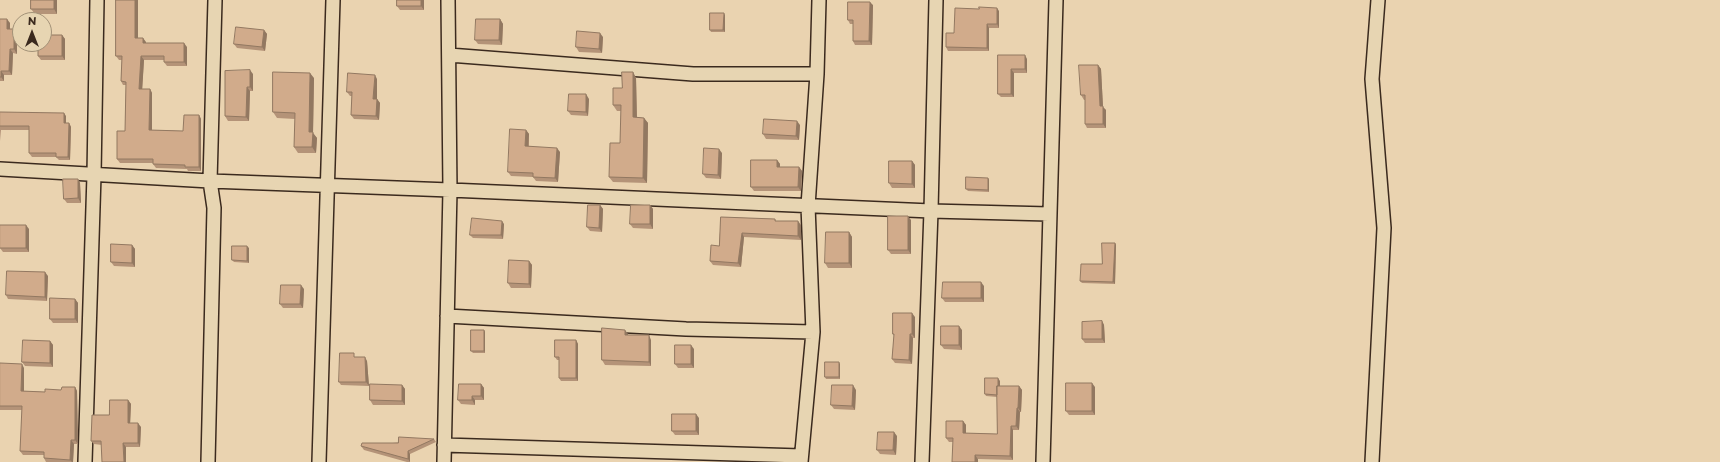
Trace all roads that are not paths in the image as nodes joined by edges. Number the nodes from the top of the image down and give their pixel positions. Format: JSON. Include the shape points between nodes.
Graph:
{"nodes":[{"id":1,"x":97,"y":0,"type":"edge"},
{"id":2,"x":216,"y":0,"type":"edge"},
{"id":3,"x":333,"y":0,"type":"edge"},
{"id":4,"x":448,"y":0,"type":"edge"},
{"id":5,"x":819,"y":0,"type":"edge"},
{"id":6,"x":936,"y":0,"type":"edge"},
{"id":7,"x":1056,"y":0,"type":"edge"},
{"id":8,"x":1378,"y":0,"type":"edge"},
{"id":9,"x":449,"y":55,"type":"junction"},
{"id":10,"x":817,"y":74,"type":"junction"},
{"id":11,"x":0,"y":169,"type":"edge"},
{"id":12,"x":94,"y":175,"type":"junction"},
{"id":13,"x":210,"y":181,"type":"junction"},
{"id":14,"x":328,"y":186,"type":"junction"},
{"id":15,"x":450,"y":190,"type":"junction"},
{"id":16,"x":808,"y":206,"type":"junction"},
{"id":17,"x":931,"y":211,"type":"junction"},
{"id":18,"x":1049,"y":214,"type":"junction"},
{"id":19,"x":447,"y":316,"type":"junction"},
{"id":20,"x":813,"y":332,"type":"junction"},
{"id":21,"x":444,"y":445,"type":"junction"},
{"id":22,"x":801,"y":459,"type":"edge"},
{"id":23,"x":86,"y":462,"type":"edge"},
{"id":24,"x":208,"y":462,"type":"edge"},
{"id":25,"x":319,"y":462,"type":"edge"},
{"id":26,"x":444,"y":462,"type":"edge"},
{"id":27,"x":922,"y":462,"type":"edge"},
{"id":28,"x":1043,"y":462,"type":"edge"},
{"id":29,"x":1372,"y":462,"type":"edge"}],
"edges":[{"from":1,"to":12,"type":"street"},
{"from":2,"to":13,"type":"street"},
{"from":3,"to":14,"type":"street"},
{"from":4,"to":9,"type":"street"},
{"from":5,"to":10,"type":"street"},
{"from":6,"to":17,"type":"street"},
{"from":7,"to":18,"type":"street"},
{"from":8,"to":29,"type":"street","via":[[1372,79],[1384,228]]},
{"from":9,"to":10,"type":"street","via":[[693,74]]},
{"from":9,"to":15,"type":"street"},
{"from":10,"to":16,"type":"street"},
{"from":11,"to":12,"type":"street"},
{"from":12,"to":13,"type":"street"},
{"from":12,"to":23,"type":"street"},
{"from":13,"to":14,"type":"street"},
{"from":13,"to":24,"type":"street","via":[[214,208]]},
{"from":14,"to":15,"type":"street"},
{"from":14,"to":25,"type":"street"},
{"from":15,"to":16,"type":"street"},
{"from":15,"to":19,"type":"street"},
{"from":16,"to":17,"type":"street"},
{"from":16,"to":20,"type":"street"},
{"from":17,"to":18,"type":"street"},
{"from":17,"to":27,"type":"street"},
{"from":18,"to":28,"type":"street"},
{"from":19,"to":20,"type":"street","via":[[686,329]]},
{"from":19,"to":21,"type":"street"},
{"from":20,"to":22,"type":"street"},
{"from":21,"to":22,"type":"street"},
{"from":21,"to":26,"type":"street"}]}
